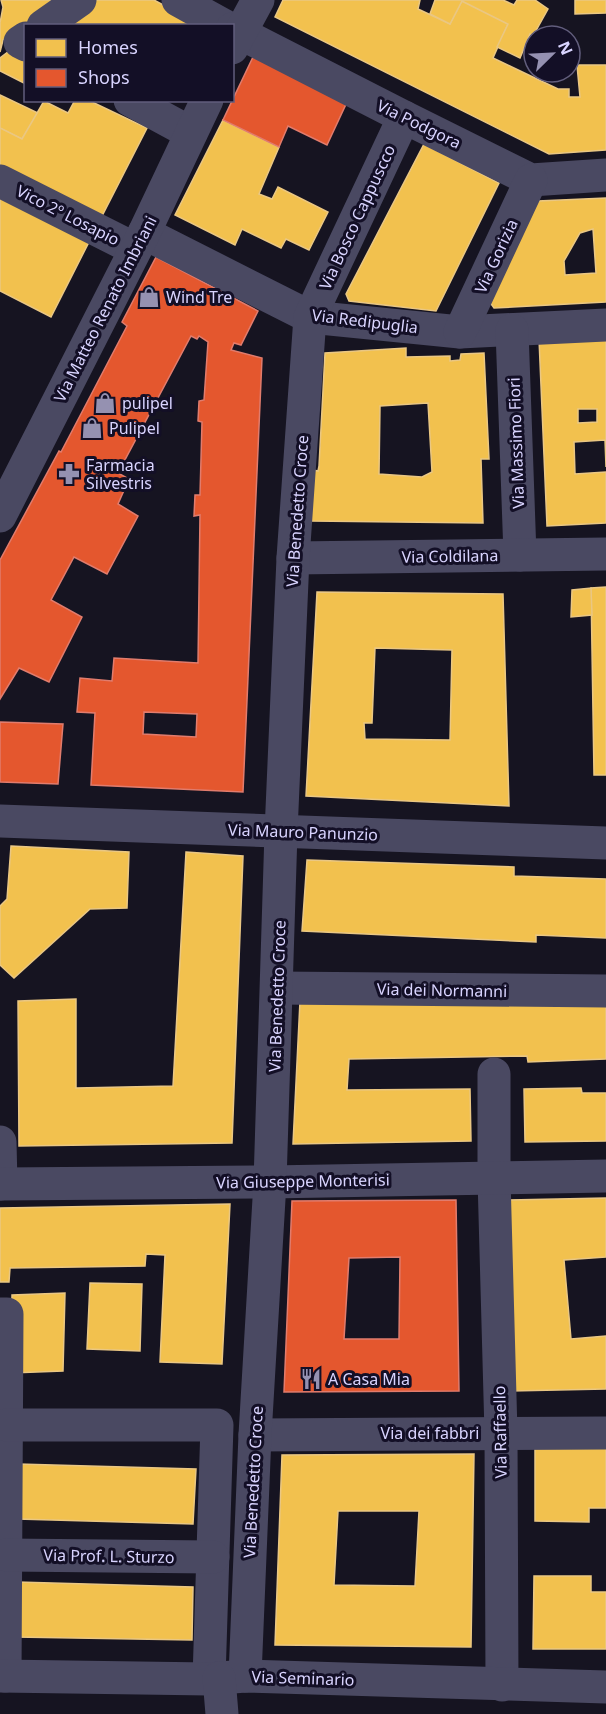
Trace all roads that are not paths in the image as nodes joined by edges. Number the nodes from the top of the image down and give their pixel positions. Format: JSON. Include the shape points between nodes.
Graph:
{"nodes":[{"id":1,"x":80,"y":0,"type":"edge"},
{"id":2,"x":178,"y":0,"type":"edge"},
{"id":3,"x":258,"y":0,"type":"edge"},
{"id":4,"x":47,"y":24,"type":"edge"},
{"id":5,"x":216,"y":24,"type":"edge"},
{"id":6,"x":234,"y":31,"type":"edge"},
{"id":7,"x":234,"y":35,"type":"edge"},
{"id":8,"x":134,"y":102,"type":"edge"},
{"id":9,"x":206,"y":102,"type":"edge"},
{"id":10,"x":404,"y":117,"type":"junction"},
{"id":11,"x":191,"y":133,"type":"junction"},
{"id":12,"x":606,"y":176,"type":"edge"},
{"id":13,"x":531,"y":180,"type":"junction"},
{"id":14,"x":0,"y":181,"type":"edge"},
{"id":15,"x":139,"y":241,"type":"junction"},
{"id":16,"x":310,"y":317,"type":"junction"},
{"id":17,"x":606,"y":325,"type":"edge"},
{"id":18,"x":512,"y":330,"type":"junction"},
{"id":19,"x":460,"y":332,"type":"junction"},
{"id":20,"x":0,"y":516,"type":"edge"},
{"id":21,"x":606,"y":554,"type":"edge"},
{"id":22,"x":520,"y":555,"type":"junction"},
{"id":23,"x":293,"y":558,"type":"junction"},
{"id":24,"x":0,"y":821,"type":"edge"},
{"id":25,"x":281,"y":832,"type":"junction"},
{"id":26,"x":606,"y":843,"type":"edge"},
{"id":27,"x":277,"y":988,"type":"junction"},
{"id":28,"x":606,"y":991,"type":"edge"},
{"id":29,"x":494,"y":1074,"type":"dead end"},
{"id":30,"x":0,"y":1142,"type":"edge"},
{"id":31,"x":606,"y":1176,"type":"edge"},
{"id":32,"x":494,"y":1178,"type":"junction"},
{"id":33,"x":270,"y":1182,"type":"junction"},
{"id":34,"x":1,"y":1184,"type":"edge"},
{"id":35,"x":3,"y":1314,"type":"edge"},
{"id":36,"x":7,"y":1425,"type":"junction"},
{"id":37,"x":606,"y":1432,"type":"edge"},
{"id":38,"x":501,"y":1433,"type":"junction"},
{"id":39,"x":255,"y":1435,"type":"junction"},
{"id":40,"x":6,"y":1555,"type":"junction"},
{"id":41,"x":213,"y":1557,"type":"junction"},
{"id":42,"x":2,"y":1676,"type":"edge"},
{"id":43,"x":224,"y":1678,"type":"junction"},
{"id":44,"x":502,"y":1685,"type":"junction"},
{"id":45,"x":606,"y":1687,"type":"edge"},
{"id":46,"x":222,"y":1714,"type":"edge"}],
"edges":[{"from":1,"to":4,"type":"street"},
{"from":2,"to":5,"type":"street","name":"Via Podgora"},
{"from":3,"to":6,"type":"street"},
{"from":7,"to":10,"type":"street","name":"Via Podgora"},
{"from":8,"to":11,"type":"street"},
{"from":9,"to":11,"type":"street","name":"Via Matteo Renato Imbriani"},
{"from":10,"to":13,"type":"street","name":"Via Podgora"},
{"from":10,"to":16,"type":"street","name":"Via Bosco Cappuscco"},
{"from":11,"to":15,"type":"street","name":"Via Matteo Renato Imbriani"},
{"from":12,"to":13,"type":"street","name":"Via Podgora"},
{"from":13,"to":19,"type":"street","name":"Via Gorizia"},
{"from":14,"to":15,"type":"street","name":"Vico 2º Losapio"},
{"from":15,"to":16,"type":"street","name":"Via Redipuglia"},
{"from":15,"to":20,"type":"street","name":"Via Matteo Renato Imbriani"},
{"from":16,"to":19,"type":"street","name":"Via Redipuglia"},
{"from":16,"to":23,"type":"street","name":"Via Benedetto Croce"},
{"from":17,"to":18,"type":"street","name":"Via Redipuglia"},
{"from":18,"to":19,"type":"street","name":"Via Redipuglia"},
{"from":18,"to":22,"type":"street","name":"Via Massimo Fiori"},
{"from":21,"to":22,"type":"street","name":"Via Coldilana"},
{"from":22,"to":23,"type":"street","name":"Via Coldilana"},
{"from":23,"to":25,"type":"street","name":"Via Benedetto Croce"},
{"from":24,"to":25,"type":"street","name":"Via Mauro Panunzio"},
{"from":25,"to":26,"type":"street","name":"Via Mauro Panunzio"},
{"from":25,"to":27,"type":"street","name":"Via Benedetto Croce"},
{"from":27,"to":28,"type":"street","name":"Via dei Normanni"},
{"from":27,"to":33,"type":"street","name":"Via Benedetto Croce"},
{"from":29,"to":32,"type":"street","name":"Via Raffaello"},
{"from":30,"to":34,"type":"street"},
{"from":31,"to":32,"type":"street","name":"Via Giuseppe Monterisi"},
{"from":32,"to":33,"type":"street","name":"Via Giuseppe Monterisi"},
{"from":32,"to":38,"type":"street","name":"Via Raffaello"},
{"from":33,"to":34,"type":"street","name":"Via Giuseppe Monterisi"},
{"from":33,"to":39,"type":"street","name":"Via Benedetto Croce"},
{"from":35,"to":36,"type":"street"},
{"from":36,"to":40,"type":"street"},
{"from":36,"to":41,"type":"street","via":[[217,1425]]},
{"from":37,"to":38,"type":"street","name":"Via dei fabbri"},
{"from":38,"to":39,"type":"street","name":"Via dei fabbri"},
{"from":38,"to":44,"type":"street","name":"Via Raffaello"},
{"from":39,"to":43,"type":"street","name":"Via Benedetto Croce"},
{"from":40,"to":41,"type":"street","name":"Via Prof. L. Sturzo"},
{"from":40,"to":42,"type":"street"},
{"from":41,"to":43,"type":"street"},
{"from":42,"to":43,"type":"street","name":"Via Seminario"},
{"from":43,"to":44,"type":"street","name":"Via Seminario"},
{"from":43,"to":46,"type":"street"},
{"from":44,"to":45,"type":"street","name":"Via Seminario"}]}
